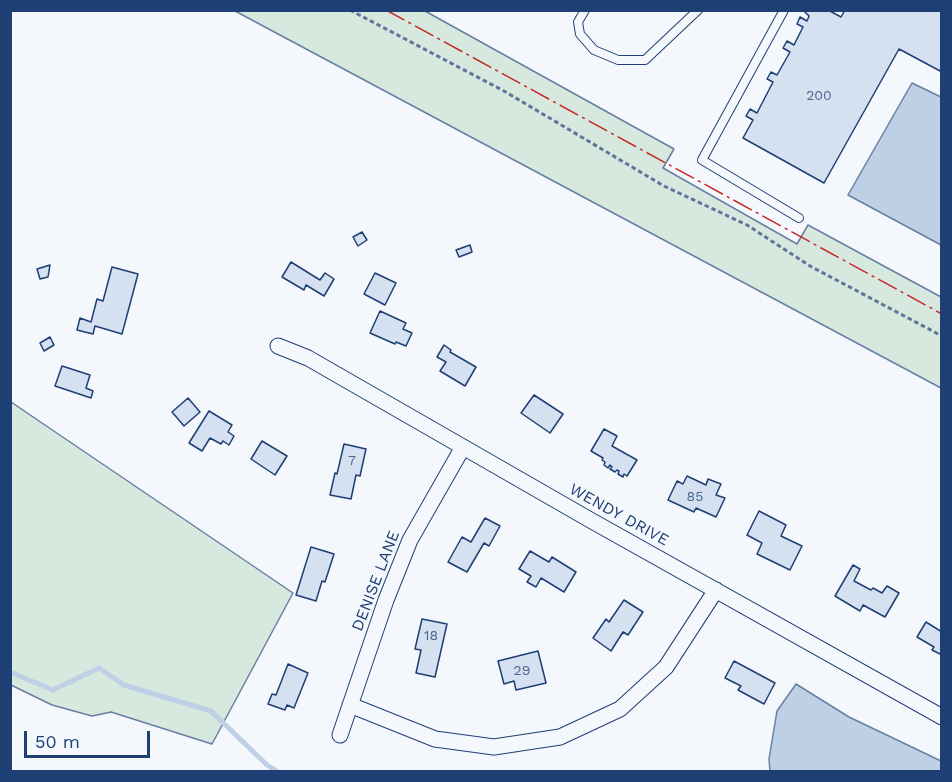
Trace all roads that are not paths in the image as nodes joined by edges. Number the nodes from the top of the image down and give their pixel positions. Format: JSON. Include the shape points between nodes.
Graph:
{"nodes":[{"id":1,"x":585,"y":10,"type":"edge"},
{"id":2,"x":698,"y":10,"type":"edge"},
{"id":3,"x":784,"y":10,"type":"edge"},
{"id":4,"x":799,"y":218,"type":"dead end"},
{"id":5,"x":278,"y":346,"type":"dead end"},
{"id":6,"x":463,"y":447,"type":"junction"},
{"id":7,"x":716,"y":590,"type":"junction"},
{"id":8,"x":350,"y":705,"type":"junction"},
{"id":9,"x":942,"y":717,"type":"edge"},
{"id":10,"x":340,"y":735,"type":"dead end"}],
"edges":[{"from":1,"to":2,"type":"lane","via":[[578,22],[580,34],[594,50],[618,60],[645,60]]},
{"from":3,"to":4,"type":"lane","via":[[702,160]]},
{"from":5,"to":6,"type":"street","name":"WENDY DRIVE","via":[[308,358]]},
{"from":6,"to":7,"type":"street","name":"WENDY DRIVE"},
{"from":6,"to":8,"type":"street","name":"DENISE LANE","via":[[410,540]]},
{"from":7,"to":8,"type":"street","via":[[666,667],[620,709],[561,737],[494,747],[435,739]]},
{"from":7,"to":9,"type":"street","name":"WENDY DRIVE"},
{"from":8,"to":10,"type":"street","name":"DENISE LANE"}]}
